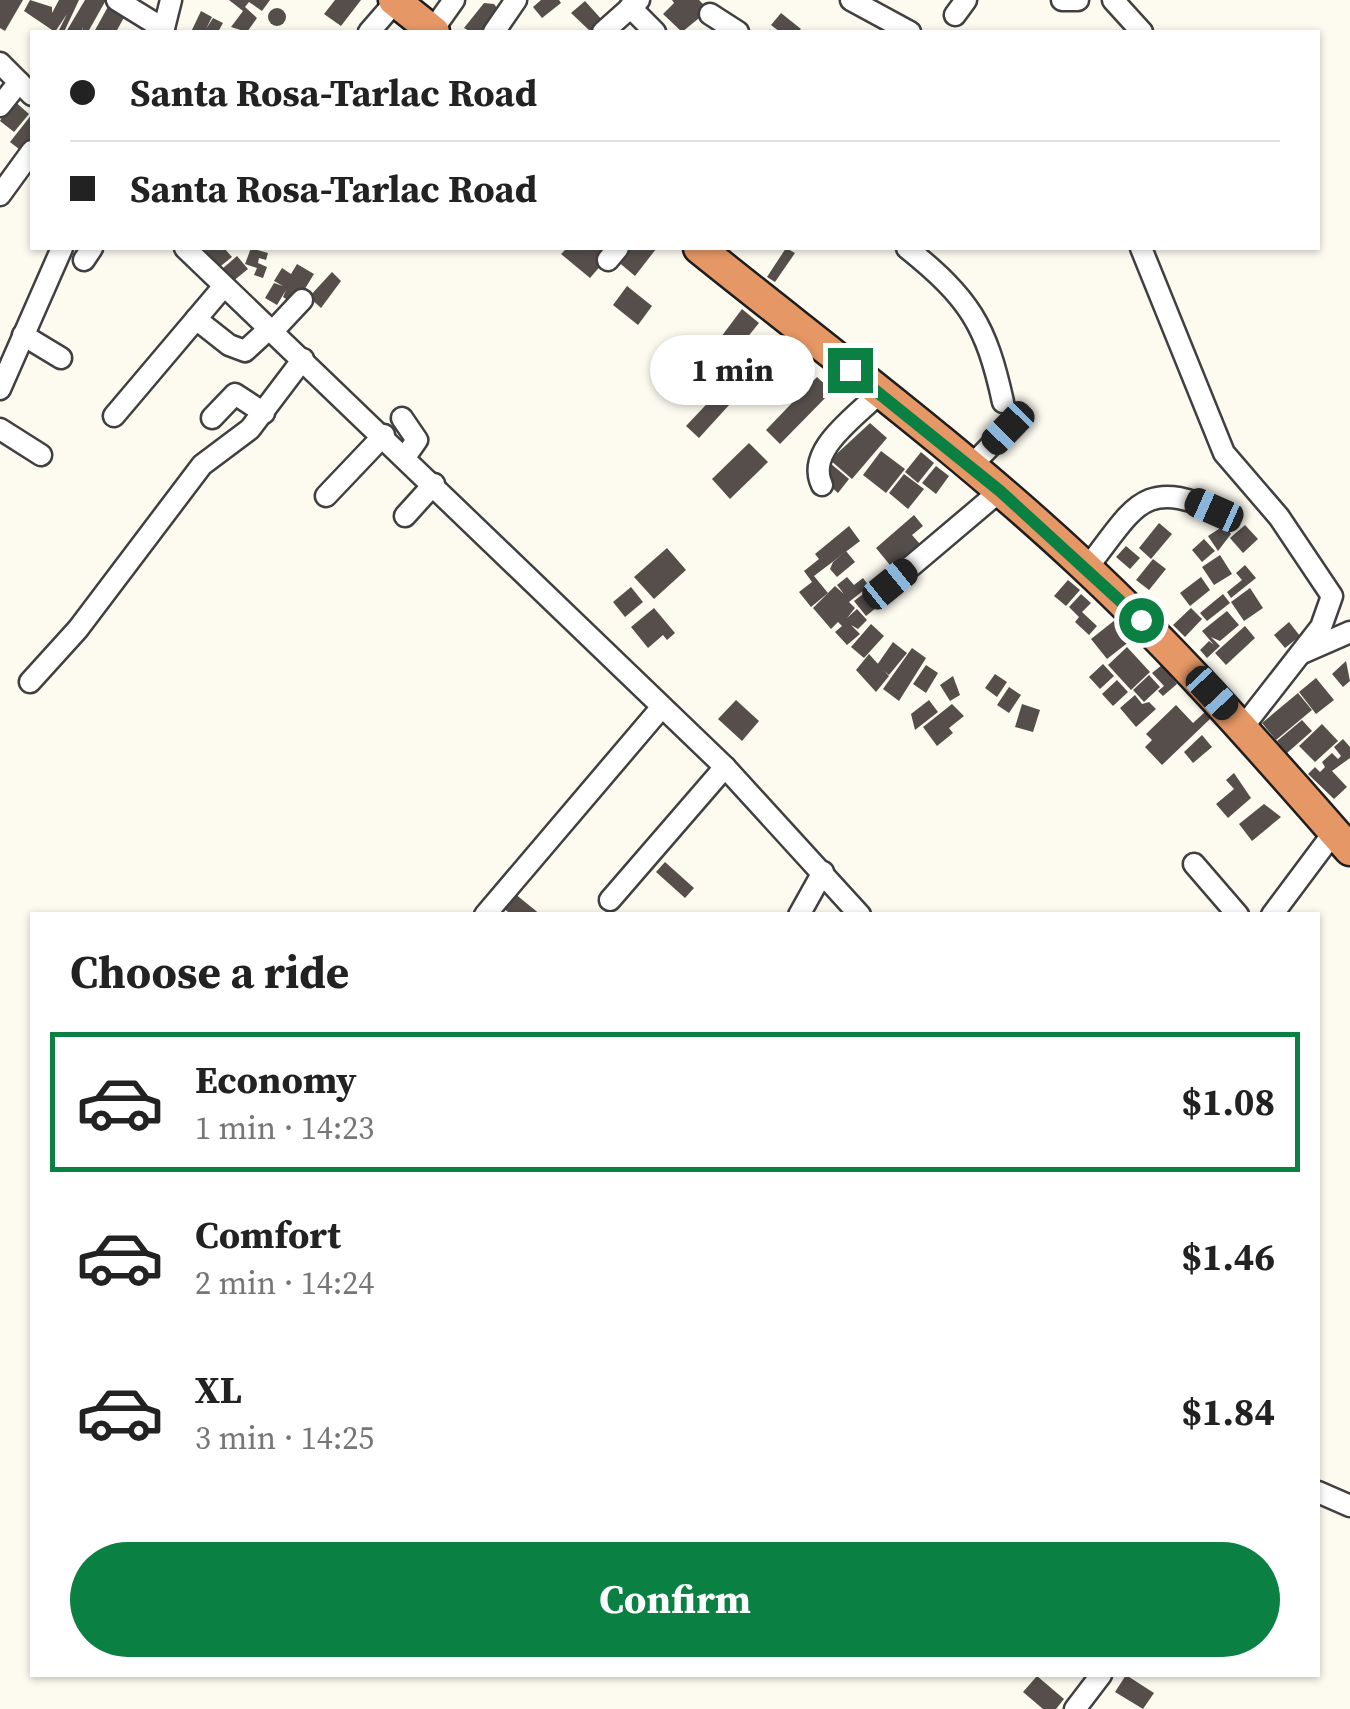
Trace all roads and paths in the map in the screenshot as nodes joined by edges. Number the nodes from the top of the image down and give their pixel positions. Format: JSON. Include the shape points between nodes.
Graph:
{"nodes":[{"id":1,"x":117,"y":0,"type":"edge"},
{"id":2,"x":171,"y":0,"type":"edge"},
{"id":3,"x":454,"y":0,"type":"edge"},
{"id":4,"x":516,"y":0,"type":"edge"},
{"id":5,"x":1063,"y":0,"type":"edge"},
{"id":6,"x":1078,"y":0,"type":"edge"},
{"id":7,"x":1113,"y":0,"type":"edge"},
{"id":8,"x":395,"y":1,"type":"edge"},
{"id":9,"x":858,"y":2,"type":"edge"},
{"id":10,"x":635,"y":4,"type":"edge"},
{"id":11,"x":710,"y":14,"type":"dead end"},
{"id":12,"x":162,"y":30,"type":"edge"},
{"id":13,"x":164,"y":30,"type":"edge"},
{"id":14,"x":371,"y":30,"type":"edge"},
{"id":15,"x":431,"y":30,"type":"edge"},
{"id":16,"x":434,"y":30,"type":"edge"},
{"id":17,"x":495,"y":30,"type":"edge"},
{"id":18,"x":605,"y":30,"type":"edge"},
{"id":19,"x":654,"y":30,"type":"edge"},
{"id":20,"x":735,"y":30,"type":"edge"},
{"id":21,"x":907,"y":30,"type":"edge"},
{"id":22,"x":1140,"y":30,"type":"edge"},
{"id":23,"x":0,"y":63,"type":"edge"},
{"id":24,"x":26,"y":89,"type":"edge"},
{"id":25,"x":0,"y":106,"type":"edge"},
{"id":26,"x":22,"y":154,"type":"edge"},
{"id":27,"x":0,"y":195,"type":"edge"},
{"id":28,"x":61,"y":250,"type":"edge"},
{"id":29,"x":187,"y":250,"type":"edge"},
{"id":30,"x":701,"y":250,"type":"edge"},
{"id":31,"x":909,"y":250,"type":"edge"},
{"id":32,"x":1142,"y":250,"type":"edge"},
{"id":33,"x":224,"y":286,"type":"junction"},
{"id":34,"x":302,"y":300,"type":"dead end"},
{"id":35,"x":196,"y":319,"type":"junction"},
{"id":36,"x":272,"y":330,"type":"junction"},
{"id":37,"x":23,"y":335,"type":"junction"},
{"id":38,"x":61,"y":358,"type":"dead end"},
{"id":39,"x":304,"y":359,"type":"junction"},
{"id":40,"x":0,"y":389,"type":"edge"},
{"id":41,"x":879,"y":393,"type":"junction"},
{"id":42,"x":1003,"y":402,"type":"dead end"},
{"id":43,"x":264,"y":413,"type":"junction"},
{"id":44,"x":114,"y":416,"type":"dead end"},
{"id":45,"x":212,"y":418,"type":"dead end"},
{"id":46,"x":402,"y":418,"type":"dead end"},
{"id":47,"x":1008,"y":428,"type":"dead end"},
{"id":48,"x":0,"y":429,"type":"edge"},
{"id":49,"x":384,"y":436,"type":"junction"},
{"id":50,"x":41,"y":455,"type":"dead end"},
{"id":51,"x":405,"y":457,"type":"junction"},
{"id":52,"x":970,"y":467,"type":"junction"},
{"id":53,"x":434,"y":484,"type":"junction"},
{"id":54,"x":822,"y":485,"type":"dead end"},
{"id":55,"x":1000,"y":491,"type":"junction"},
{"id":56,"x":326,"y":496,"type":"dead end"},
{"id":57,"x":1222,"y":514,"type":"dead end"},
{"id":58,"x":405,"y":516,"type":"dead end"},
{"id":59,"x":1087,"y":568,"type":"junction"},
{"id":60,"x":890,"y":584,"type":"dead end"},
{"id":61,"x":1350,"y":632,"type":"edge"},
{"id":62,"x":1300,"y":654,"type":"junction"},
{"id":63,"x":30,"y":682,"type":"dead end"},
{"id":64,"x":661,"y":708,"type":"junction"},
{"id":65,"x":1243,"y":727,"type":"junction"},
{"id":66,"x":726,"y":766,"type":"junction"},
{"id":67,"x":1342,"y":841,"type":"edge"},
{"id":68,"x":1194,"y":864,"type":"dead end"},
{"id":69,"x":823,"y":872,"type":"junction"},
{"id":70,"x":610,"y":900,"type":"dead end"},
{"id":71,"x":488,"y":912,"type":"edge"},
{"id":72,"x":801,"y":912,"type":"edge"},
{"id":73,"x":857,"y":912,"type":"edge"},
{"id":74,"x":1235,"y":912,"type":"edge"},
{"id":75,"x":1275,"y":912,"type":"edge"},
{"id":76,"x":1320,"y":1493,"type":"edge"},
{"id":77,"x":1350,"y":1506,"type":"edge"},
{"id":78,"x":1099,"y":1677,"type":"edge"},
{"id":79,"x":1075,"y":1709,"type":"edge"}],
"edges":[{"from":1,"to":12,"type":"street"},
{"from":2,"to":13,"type":"street"},
{"from":3,"to":16,"type":"street"},
{"from":4,"to":17,"type":"street"},
{"from":5,"to":6,"type":"street"},
{"from":7,"to":22,"type":"street"},
{"from":8,"to":14,"type":"street"},
{"from":8,"to":15,"type":"highway"},
{"from":9,"to":21,"type":"street"},
{"from":10,"to":18,"type":"street"},
{"from":10,"to":19,"type":"street"},
{"from":11,"to":20,"type":"street"},
{"from":23,"to":24,"type":"street"},
{"from":24,"to":25,"type":"street"},
{"from":26,"to":27,"type":"street"},
{"from":28,"to":37,"type":"street"},
{"from":29,"to":33,"type":"street"},
{"from":30,"to":41,"type":"highway"},
{"from":31,"to":42,"type":"street","via":[[956,288],[978,317]]},
{"from":32,"to":62,"type":"street","via":[[1224,453],[1279,517],[1332,596],[1321,627]]},
{"from":33,"to":35,"type":"street"},
{"from":33,"to":36,"type":"street"},
{"from":34,"to":36,"type":"street"},
{"from":35,"to":36,"type":"street","via":[[246,351]]},
{"from":35,"to":44,"type":"street"},
{"from":36,"to":39,"type":"street"},
{"from":37,"to":38,"type":"street"},
{"from":37,"to":40,"type":"street"},
{"from":39,"to":43,"type":"street"},
{"from":39,"to":49,"type":"street"},
{"from":41,"to":52,"type":"highway"},
{"from":41,"to":54,"type":"street","via":[[818,457]]},
{"from":43,"to":45,"type":"street","via":[[234,394]]},
{"from":43,"to":63,"type":"street","via":[[202,465]]},
{"from":46,"to":51,"type":"street","via":[[418,440]]},
{"from":47,"to":52,"type":"street"},
{"from":48,"to":50,"type":"street"},
{"from":49,"to":51,"type":"street"},
{"from":49,"to":56,"type":"street"},
{"from":51,"to":53,"type":"street"},
{"from":52,"to":55,"type":"highway"},
{"from":53,"to":58,"type":"street"},
{"from":53,"to":64,"type":"street"},
{"from":55,"to":59,"type":"highway"},
{"from":55,"to":60,"type":"street"},
{"from":57,"to":59,"type":"street","via":[[1174,495],[1152,497]]},
{"from":59,"to":65,"type":"highway"},
{"from":61,"to":62,"type":"street"},
{"from":62,"to":65,"type":"street"},
{"from":64,"to":66,"type":"street"},
{"from":64,"to":71,"type":"street"},
{"from":65,"to":67,"type":"highway"},
{"from":66,"to":69,"type":"street"},
{"from":66,"to":70,"type":"street"},
{"from":67,"to":75,"type":"street"},
{"from":68,"to":74,"type":"street"},
{"from":69,"to":72,"type":"street"},
{"from":69,"to":73,"type":"street"},
{"from":76,"to":77,"type":"street"},
{"from":78,"to":79,"type":"street"}]}
